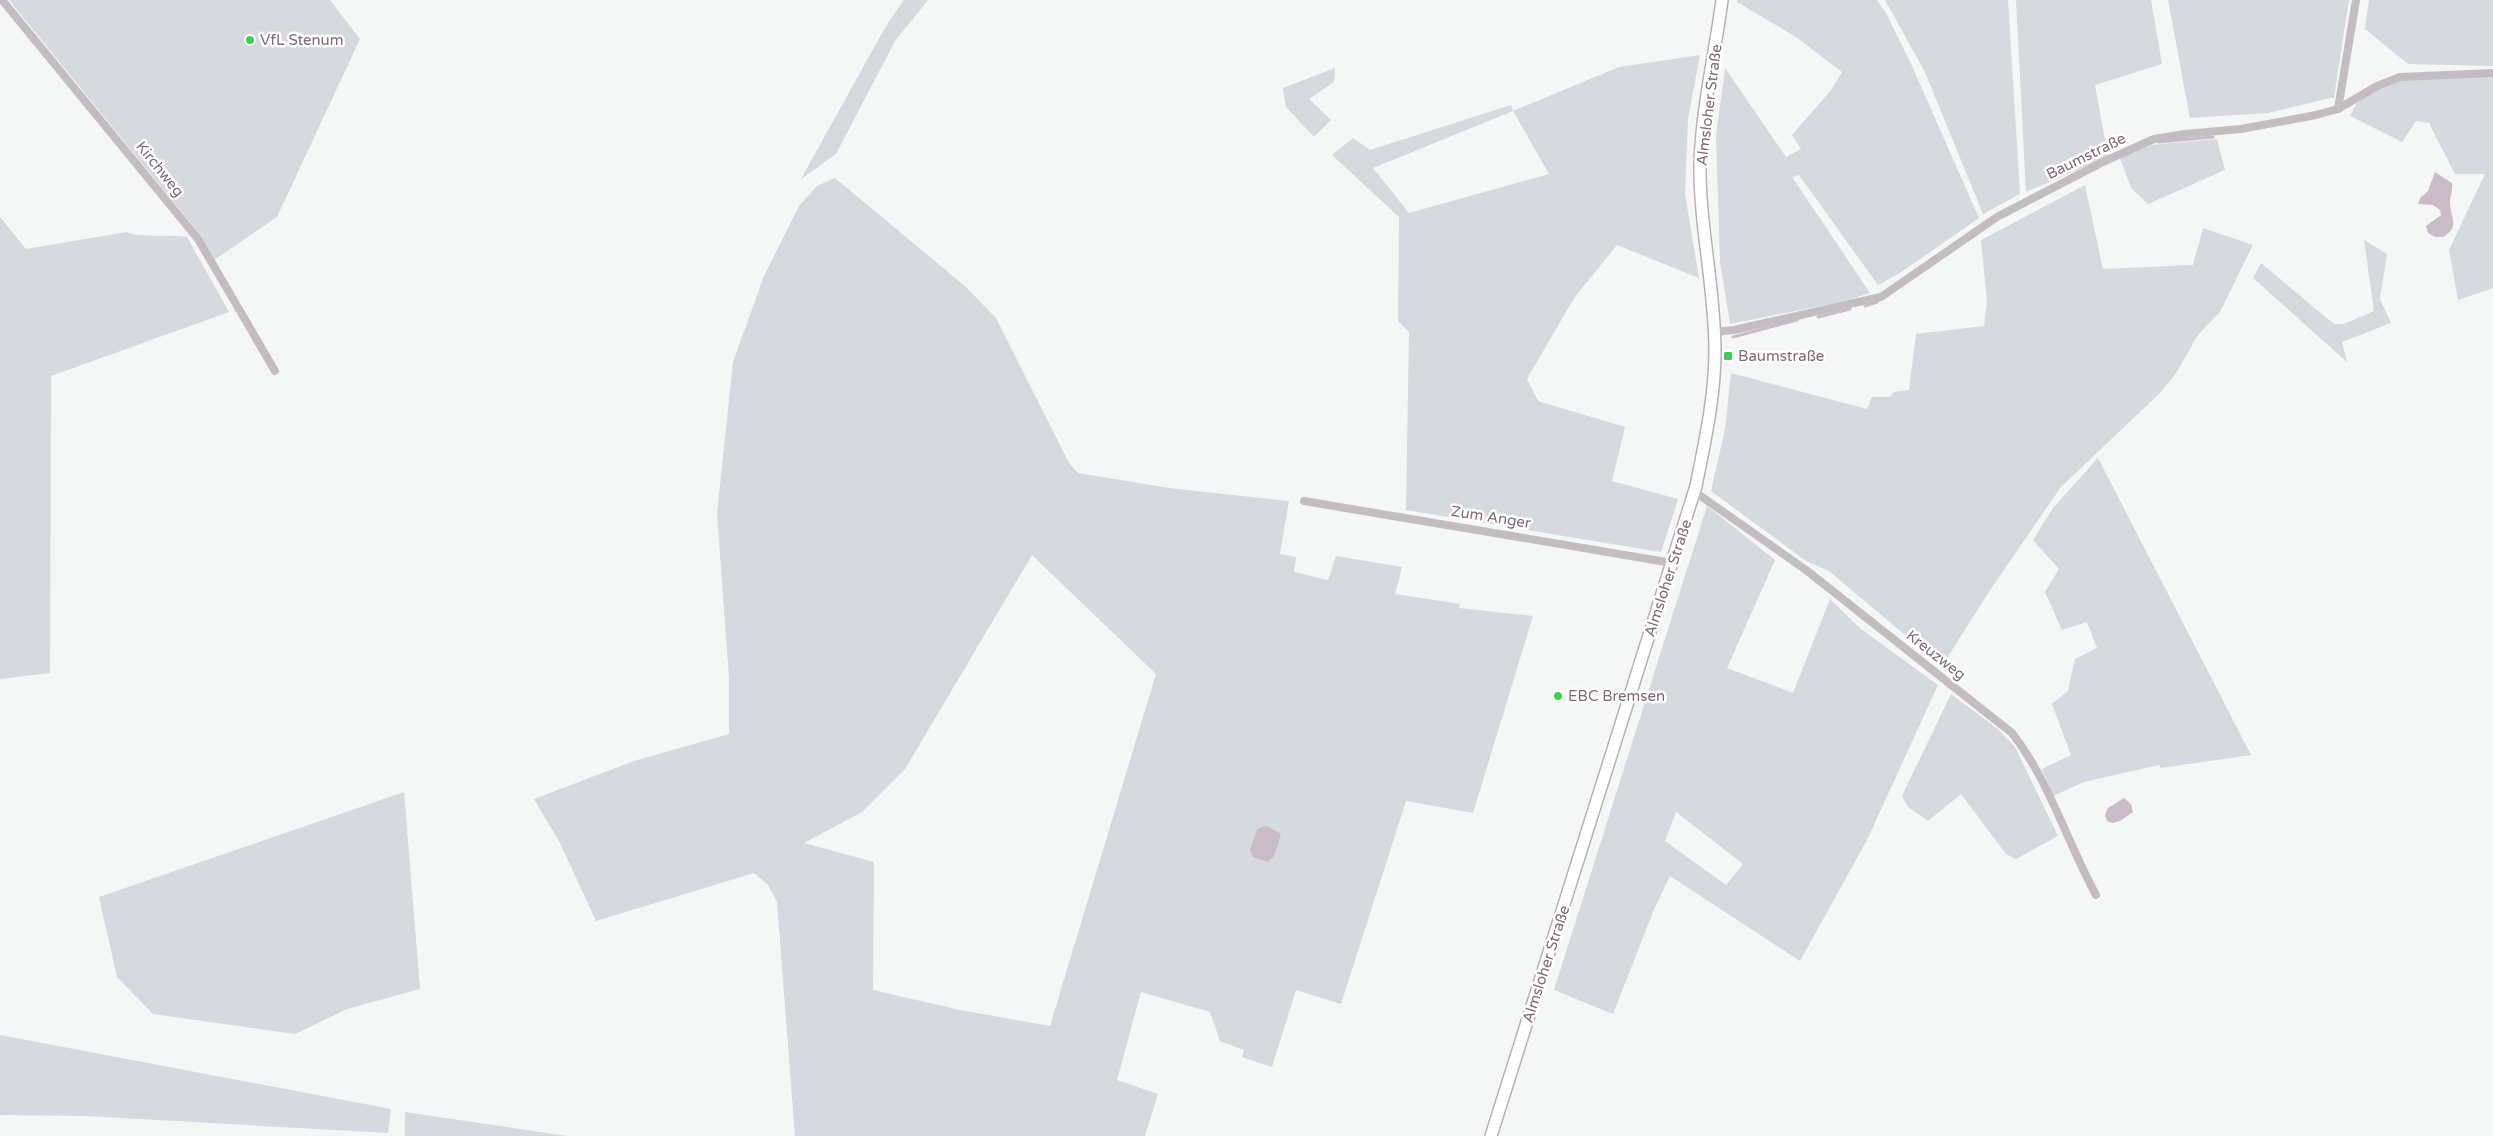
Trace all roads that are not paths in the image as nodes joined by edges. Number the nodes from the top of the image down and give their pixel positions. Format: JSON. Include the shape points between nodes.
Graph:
{"nodes":[{"id":1,"x":2,"y":0,"type":"edge"},
{"id":2,"x":1722,"y":0,"type":"edge"},
{"id":3,"x":2356,"y":0,"type":"edge"},
{"id":4,"x":2493,"y":73,"type":"edge"},
{"id":5,"x":2338,"y":109,"type":"junction"},
{"id":6,"x":1714,"y":332,"type":"junction"},
{"id":7,"x":275,"y":371,"type":"dead end"},
{"id":8,"x":1695,"y":492,"type":"junction"},
{"id":9,"x":1304,"y":501,"type":"dead end"},
{"id":10,"x":1672,"y":563,"type":"junction"},
{"id":11,"x":2096,"y":895,"type":"dead end"},
{"id":12,"x":1491,"y":1136,"type":"edge"}],
"edges":[{"from":1,"to":7,"type":"street","name":"Kirchweg","via":[[198,239]]},
{"from":2,"to":6,"type":"street","name":"Almsloher Straße","via":[[1700,161]]},
{"from":3,"to":5,"type":"street"},
{"from":4,"to":5,"type":"street","name":"Baumstraße","via":[[2400,77],[2377,86]]},
{"from":5,"to":6,"type":"street","name":"Baumstraße","via":[[2241,129],[2154,139],[1996,218],[1881,297]]},
{"from":6,"to":8,"type":"street","name":"Almsloher Straße","via":[[1714,374]]},
{"from":8,"to":10,"type":"street","name":"Almsloher Straße"},
{"from":8,"to":11,"type":"street","name":"Kreuzweg","via":[[1806,570],[2012,733],[2028,753]]},
{"from":9,"to":10,"type":"street","name":"Zum Anger"},
{"from":10,"to":12,"type":"street","name":"Almsloher Straße"}]}
